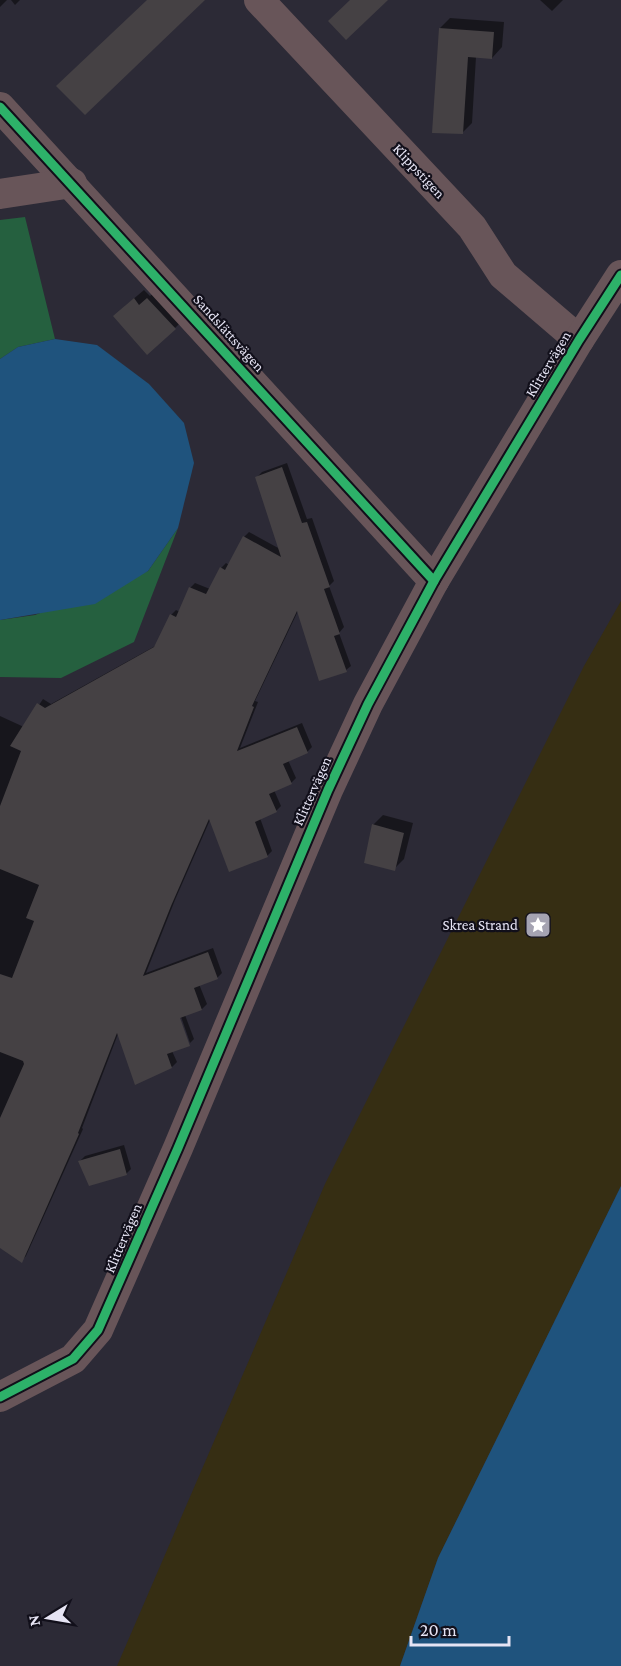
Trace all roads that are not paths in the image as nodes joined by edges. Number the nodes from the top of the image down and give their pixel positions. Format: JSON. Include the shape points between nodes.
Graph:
{"nodes":[{"id":1,"x":260,"y":0,"type":"edge"},
{"id":2,"x":0,"y":107,"type":"edge"},
{"id":3,"x":72,"y":183,"type":"junction"},
{"id":4,"x":0,"y":194,"type":"edge"},
{"id":5,"x":621,"y":275,"type":"edge"},
{"id":6,"x":579,"y":340,"type":"junction"},
{"id":7,"x":434,"y":581,"type":"junction"},
{"id":8,"x":0,"y":1397,"type":"edge"}],
"edges":[{"from":1,"to":6,"type":"street","name":"Klippstigen","via":[[472,227],[503,275]]},
{"from":2,"to":3,"type":"street","name":"Sandslättsvägen"},
{"from":3,"to":4,"type":"street"},
{"from":3,"to":7,"type":"street","name":"Sandslättsvägen"},
{"from":5,"to":6,"type":"street","name":"Klittervägen"},
{"from":6,"to":7,"type":"street","name":"Klittervägen"},
{"from":7,"to":8,"type":"street","name":"Klittervägen","via":[[368,704],[328,790],[98,1330],[73,1359]]}]}
